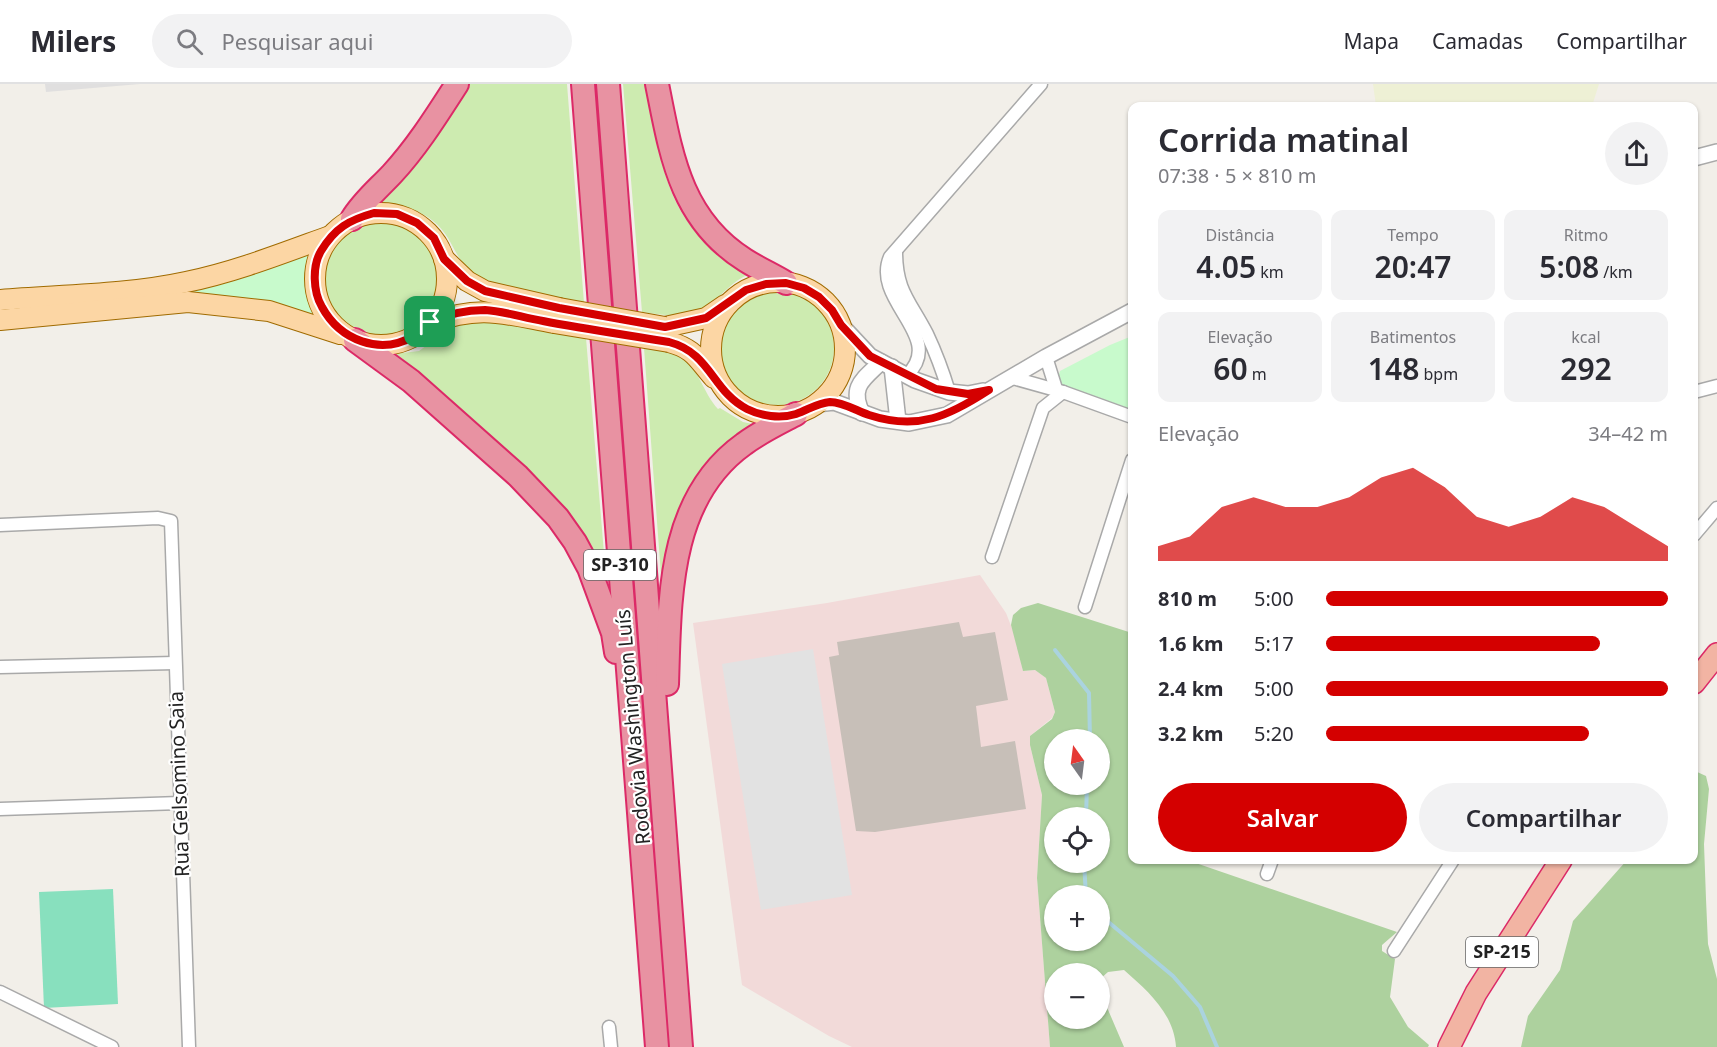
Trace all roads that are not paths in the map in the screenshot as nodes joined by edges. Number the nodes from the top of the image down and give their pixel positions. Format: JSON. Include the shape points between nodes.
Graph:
{"nodes":[{"id":1,"x":457,"y":84,"type":"edge"},
{"id":2,"x":583,"y":84,"type":"edge"},
{"id":3,"x":608,"y":84,"type":"edge"},
{"id":4,"x":657,"y":84,"type":"edge"},
{"id":5,"x":1041,"y":84,"type":"edge"},
{"id":6,"x":1717,"y":152,"type":"edge"},
{"id":7,"x":1698,"y":157,"type":"edge"},
{"id":8,"x":352,"y":219,"type":"junction"},
{"id":9,"x":330,"y":236,"type":"junction"},
{"id":10,"x":896,"y":252,"type":"junction"},
{"id":11,"x":444,"y":259,"type":"junction"},
{"id":12,"x":786,"y":283,"type":"junction"},
{"id":13,"x":0,"y":300,"type":"edge"},
{"id":14,"x":730,"y":302,"type":"junction"},
{"id":15,"x":1128,"y":313,"type":"edge"},
{"id":16,"x":556,"y":315,"type":"junction"},
{"id":17,"x":0,"y":320,"type":"edge"},
{"id":18,"x":430,"y":322,"type":"junction"},
{"id":19,"x":841,"y":325,"type":"junction"},
{"id":20,"x":667,"y":334,"type":"junction"},
{"id":21,"x":351,"y":338,"type":"junction"},
{"id":22,"x":1046,"y":357,"type":"junction"},
{"id":23,"x":887,"y":365,"type":"junction"},
{"id":24,"x":906,"y":375,"type":"junction"},
{"id":25,"x":1012,"y":378,"type":"junction"},
{"id":26,"x":1717,"y":386,"type":"edge"},
{"id":27,"x":722,"y":387,"type":"junction"},
{"id":28,"x":989,"y":390,"type":"junction"},
{"id":29,"x":1698,"y":391,"type":"edge"},
{"id":30,"x":949,"y":392,"type":"junction"},
{"id":31,"x":1060,"y":392,"type":"junction"},
{"id":32,"x":817,"y":404,"type":"junction"},
{"id":33,"x":862,"y":413,"type":"junction"},
{"id":34,"x":796,"y":414,"type":"junction"},
{"id":35,"x":1128,"y":416,"type":"edge"},
{"id":36,"x":931,"y":420,"type":"junction"},
{"id":37,"x":898,"y":421,"type":"junction"},
{"id":38,"x":1128,"y":473,"type":"edge"},
{"id":39,"x":1717,"y":508,"type":"edge"},
{"id":40,"x":0,"y":525,"type":"edge"},
{"id":41,"x":1698,"y":530,"type":"edge"},
{"id":42,"x":993,"y":557,"type":"dead end"},
{"id":43,"x":1085,"y":607,"type":"dead end"},
{"id":44,"x":1717,"y":654,"type":"edge"},
{"id":45,"x":175,"y":663,"type":"junction"},
{"id":46,"x":0,"y":667,"type":"edge"},
{"id":47,"x":1698,"y":678,"type":"edge"},
{"id":48,"x":662,"y":784,"type":"junction"},
{"id":49,"x":639,"y":801,"type":"junction"},
{"id":50,"x":180,"y":803,"type":"junction"},
{"id":51,"x":0,"y":808,"type":"edge"},
{"id":52,"x":1271,"y":864,"type":"edge"},
{"id":53,"x":1450,"y":864,"type":"edge"},
{"id":54,"x":1557,"y":864,"type":"edge"},
{"id":55,"x":1267,"y":874,"type":"dead end"},
{"id":56,"x":1394,"y":951,"type":"dead end"},
{"id":57,"x":0,"y":992,"type":"edge"},
{"id":58,"x":609,"y":1027,"type":"dead end"},
{"id":59,"x":112,"y":1047,"type":"edge"},
{"id":60,"x":189,"y":1047,"type":"edge"},
{"id":61,"x":611,"y":1047,"type":"edge"},
{"id":62,"x":657,"y":1047,"type":"edge"},
{"id":63,"x":681,"y":1047,"type":"edge"},
{"id":64,"x":1449,"y":1047,"type":"edge"}],
"edges":[{"from":1,"to":8,"type":"highway","via":[[393,174],[363,202]]},
{"from":2,"to":49,"type":"highway","name":"Rodovia Washington Luís","number":"SP-310"},
{"from":3,"to":48,"type":"highway","name":"Rodovia Washington Luís","number":"SP-310"},
{"from":4,"to":12,"type":"highway","via":[[676,174],[698,215],[728,248]]},
{"from":5,"to":10,"type":"street"},
{"from":6,"to":7,"type":"street"},
{"from":8,"to":9,"type":"main road"},
{"from":8,"to":11,"type":"main road","via":[[374,213],[397,214],[417,223],[434,238]]},
{"from":9,"to":13,"type":"main road","via":[[246,266],[186,282]]},
{"from":9,"to":21,"type":"main road","via":[[318,256],[314,278],[318,301],[329,321]]},
{"from":10,"to":24,"type":"street","via":[[888,262],[889,283],[920,349],[917,364]]},
{"from":10,"to":30,"type":"street","via":[[900,285],[926,333]]},
{"from":11,"to":16,"type":"main road","via":[[467,281],[485,291]]},
{"from":11,"to":18,"type":"main road","via":[[447,281],[442,303]]},
{"from":12,"to":14,"type":"main road","via":[[746,290]]},
{"from":12,"to":19,"type":"main road","via":[[819,297]]},
{"from":14,"to":20,"type":"main road","via":[[706,318]]},
{"from":14,"to":27,"type":"main road","via":[[717,321],[710,343],[712,366]]},
{"from":15,"to":22,"type":"street"},
{"from":16,"to":18,"type":"main road","via":[[486,310]]},
{"from":16,"to":20,"type":"main road","bridge":true},
{"from":17,"to":21,"type":"main road","via":[[188,302],[269,311]]},
{"from":18,"to":21,"type":"main road","via":[[415,336],[395,343],[375,345]]},
{"from":19,"to":23,"type":"street","via":[[870,356]]},
{"from":19,"to":32,"type":"main road","via":[[845,347],[842,368],[833,388]]},
{"from":20,"to":27,"type":"main road","via":[[695,353]]},
{"from":21,"to":49,"type":"highway","via":[[411,381],[518,476],[575,542],[613,633]]},
{"from":22,"to":25,"type":"street"},
{"from":22,"to":31,"type":"street"},
{"from":23,"to":24,"type":"street"},
{"from":23,"to":33,"type":"street","via":[[861,381],[857,395]]},
{"from":23,"to":37,"type":"street"},
{"from":24,"to":30,"type":"street"},
{"from":25,"to":28,"type":"street"},
{"from":25,"to":31,"type":"street"},
{"from":26,"to":29,"type":"street"},
{"from":27,"to":34,"type":"main road","via":[[754,412],[779,417]]},
{"from":28,"to":30,"type":"street"},
{"from":28,"to":36,"type":"street"},
{"from":30,"to":36,"type":"street"},
{"from":31,"to":35,"type":"street"},
{"from":31,"to":42,"type":"street","via":[[1043,408]]},
{"from":32,"to":33,"type":"street","via":[[834,402]]},
{"from":32,"to":34,"type":"main road"},
{"from":33,"to":37,"type":"street"},
{"from":34,"to":48,"type":"highway","via":[[743,444],[725,460],[707,480],[684,525],[673,577]]},
{"from":36,"to":37,"type":"street"},
{"from":38,"to":43,"type":"street"},
{"from":39,"to":41,"type":"street"},
{"from":40,"to":45,"type":"street","name":"Rua Gelsomino Saia","via":[[158,518],[171,521]]},
{"from":44,"to":47,"type":"highway"},
{"from":45,"to":46,"type":"street"},
{"from":45,"to":50,"type":"street","name":"Rua Gelsomino Saia"},
{"from":48,"to":63,"type":"highway","name":"Rodovia Washington Luís","number":"SP-310"},
{"from":49,"to":62,"type":"highway","name":"Rodovia Washington Luís","number":"SP-310"},
{"from":50,"to":51,"type":"street"},
{"from":50,"to":60,"type":"street","name":"Rua Gelsomino Saia"},
{"from":52,"to":55,"type":"street"},
{"from":53,"to":56,"type":"street"},
{"from":54,"to":64,"type":"highway","number":"SP-215","via":[[1476,993]]},
{"from":57,"to":59,"type":"street"},
{"from":58,"to":61,"type":"street"}]}
